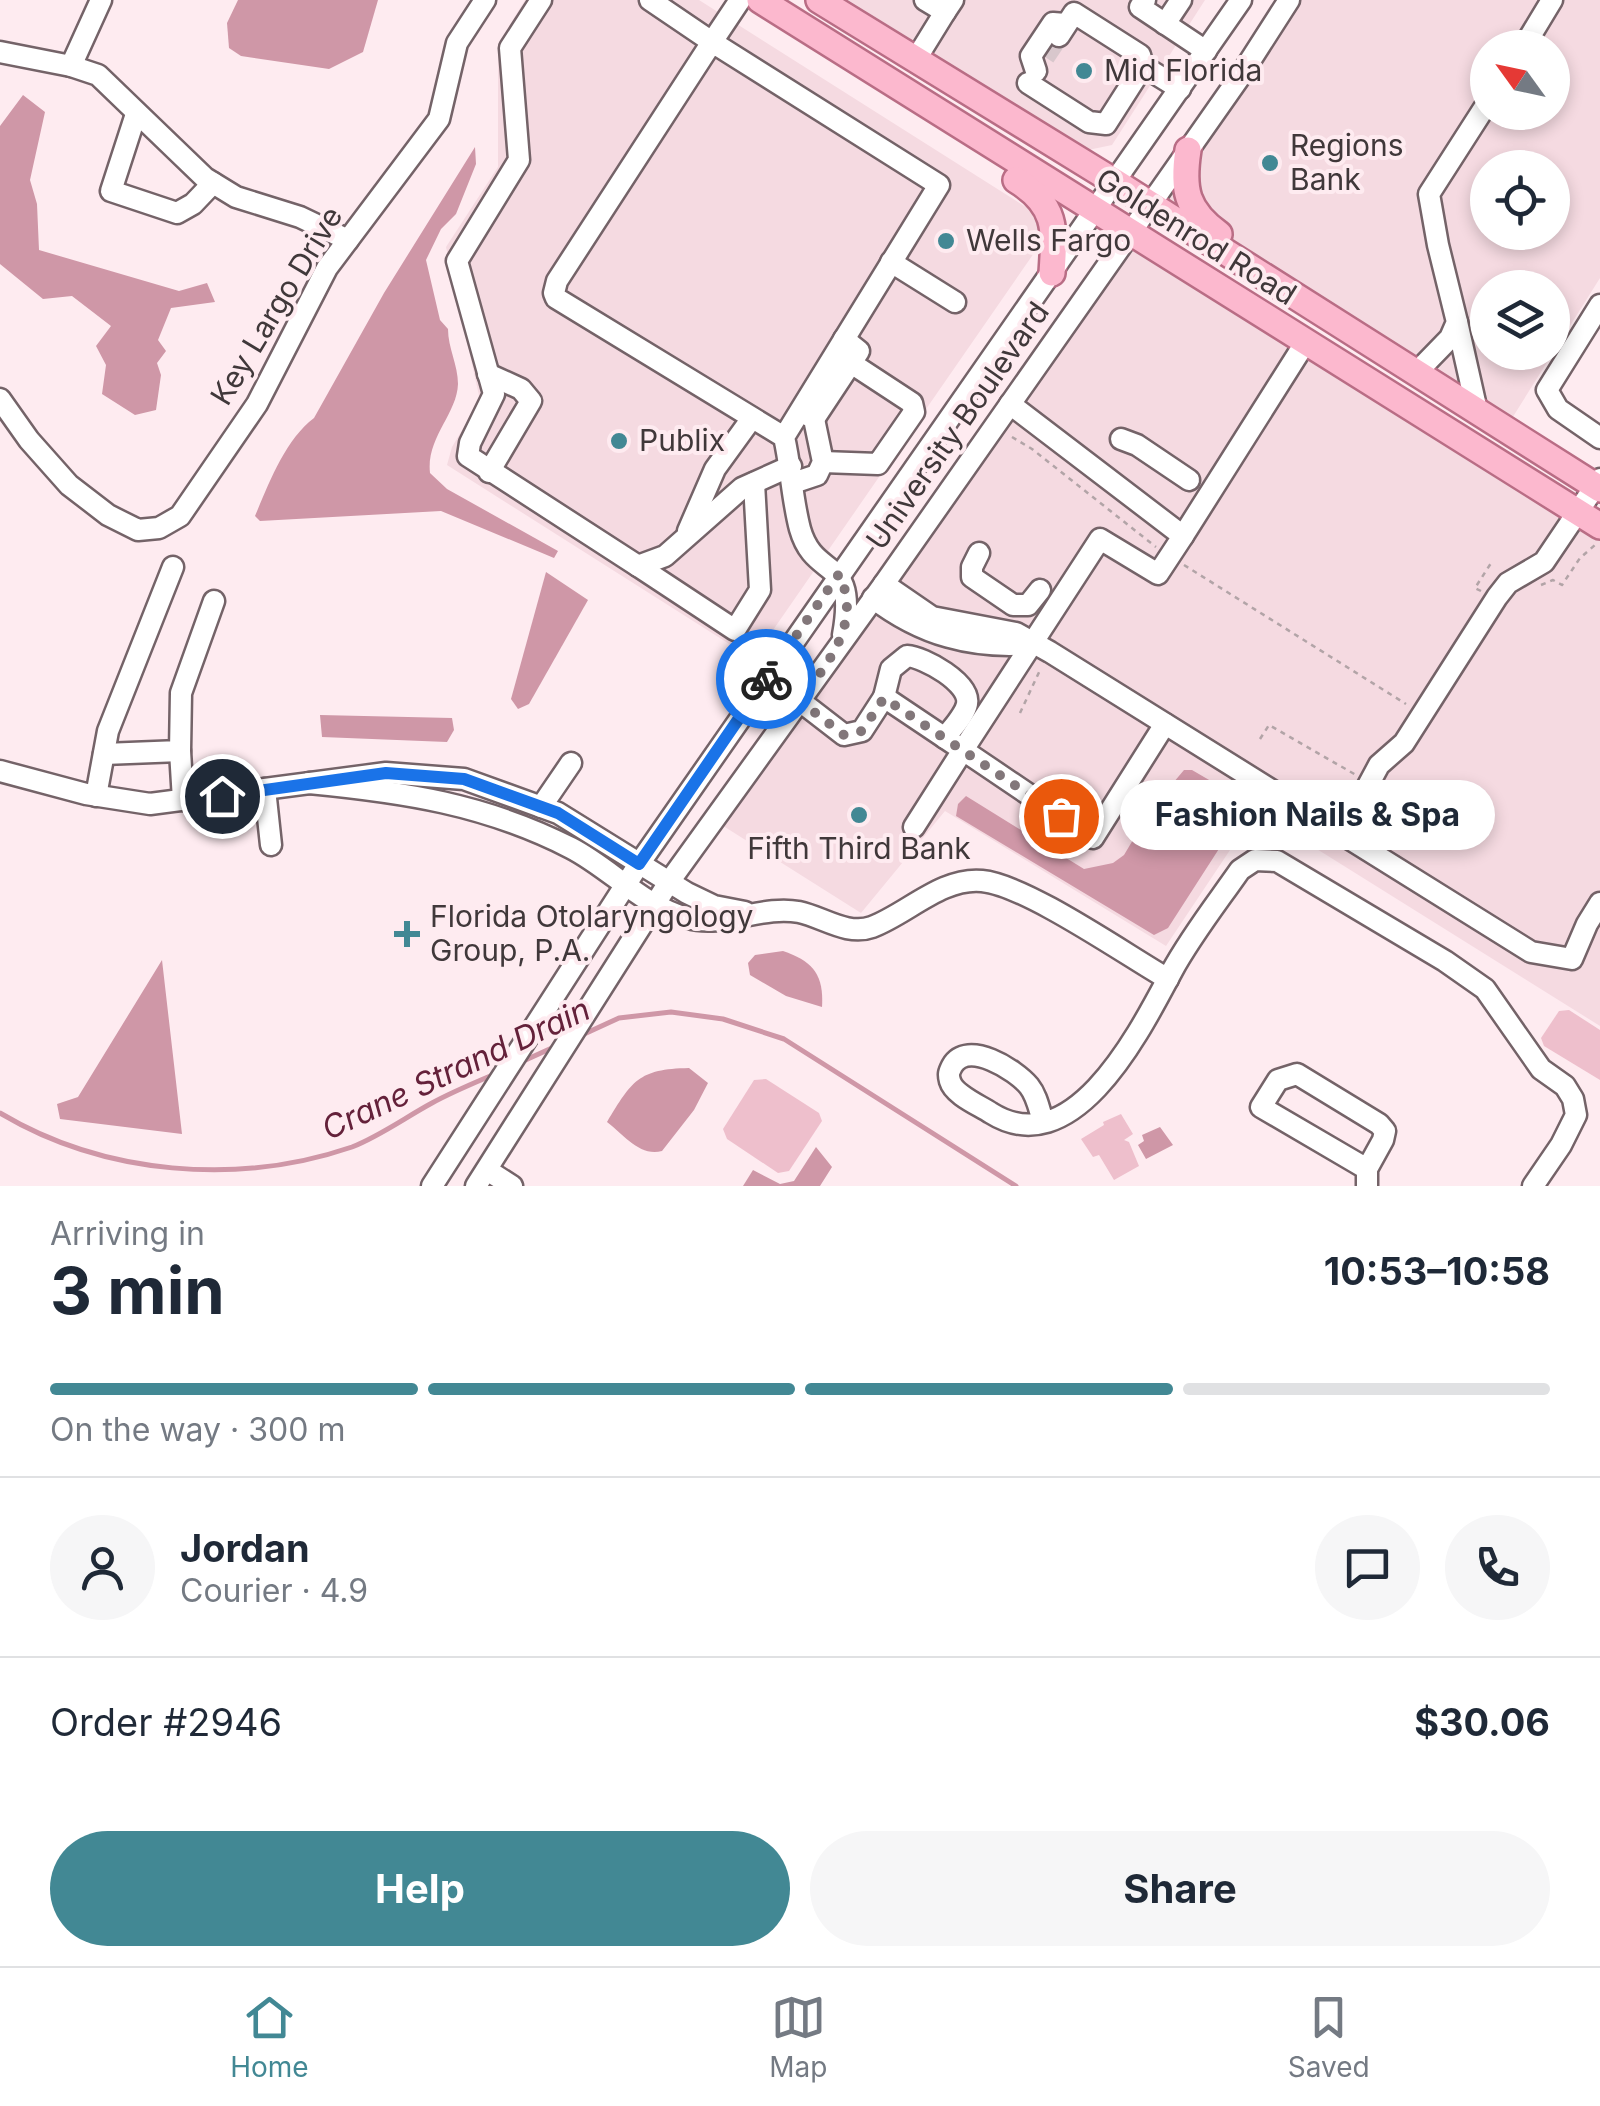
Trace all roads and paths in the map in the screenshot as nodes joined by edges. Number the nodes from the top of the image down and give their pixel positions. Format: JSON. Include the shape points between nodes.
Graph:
{"nodes":[{"id":1,"x":102,"y":0,"type":"edge"},
{"id":2,"x":485,"y":0,"type":"edge"},
{"id":3,"x":541,"y":0,"type":"edge"},
{"id":4,"x":650,"y":0,"type":"edge"},
{"id":5,"x":740,"y":0,"type":"edge"},
{"id":6,"x":760,"y":0,"type":"edge"},
{"id":7,"x":792,"y":0,"type":"edge"},
{"id":8,"x":819,"y":0,"type":"edge"},
{"id":9,"x":925,"y":0,"type":"edge"},
{"id":10,"x":1145,"y":0,"type":"edge"},
{"id":11,"x":1181,"y":0,"type":"edge"},
{"id":12,"x":1241,"y":0,"type":"edge"},
{"id":13,"x":1289,"y":0,"type":"edge"},
{"id":14,"x":1552,"y":0,"type":"edge"},
{"id":15,"x":949,"y":6,"type":"edge"},
{"id":16,"x":1166,"y":24,"type":"junction"},
{"id":17,"x":1533,"y":30,"type":"edge"},
{"id":18,"x":712,"y":42,"type":"junction"},
{"id":19,"x":1206,"y":51,"type":"junction"},
{"id":20,"x":0,"y":52,"type":"edge"},
{"id":21,"x":848,"y":56,"type":"junction"},
{"id":22,"x":911,"y":56,"type":"junction"},
{"id":23,"x":71,"y":66,"type":"junction"},
{"id":24,"x":1144,"y":66,"type":"junction"},
{"id":25,"x":1036,"y":70,"type":"junction"},
{"id":26,"x":1180,"y":89,"type":"junction"},
{"id":27,"x":136,"y":114,"type":"junction"},
{"id":28,"x":1007,"y":116,"type":"junction"},
{"id":29,"x":1470,"y":130,"type":"edge"},
{"id":30,"x":1188,"y":150,"type":"junction"},
{"id":31,"x":1115,"y":182,"type":"junction"},
{"id":32,"x":213,"y":183,"type":"junction"},
{"id":33,"x":1150,"y":204,"type":"junction"},
{"id":34,"x":1094,"y":212,"type":"junction"},
{"id":35,"x":1130,"y":232,"type":"junction"},
{"id":36,"x":348,"y":240,"type":"junction"},
{"id":37,"x":891,"y":262,"type":"junction"},
{"id":38,"x":1052,"y":273,"type":"junction"},
{"id":39,"x":954,"y":302,"type":"dead end"},
{"id":40,"x":1304,"y":303,"type":"junction"},
{"id":41,"x":1600,"y":305,"type":"edge"},
{"id":42,"x":1457,"y":322,"type":"junction"},
{"id":43,"x":844,"y":340,"type":"junction"},
{"id":44,"x":1305,"y":343,"type":"junction"},
{"id":45,"x":851,"y":363,"type":"junction"},
{"id":46,"x":1416,"y":373,"type":"junction"},
{"id":47,"x":488,"y":374,"type":"junction"},
{"id":48,"x":0,"y":400,"type":"edge"},
{"id":49,"x":1010,"y":404,"type":"junction"},
{"id":50,"x":1477,"y":412,"type":"junction"},
{"id":51,"x":807,"y":415,"type":"junction"},
{"id":52,"x":752,"y":418,"type":"junction"},
{"id":53,"x":1006,"y":434,"type":"dead end"},
{"id":54,"x":784,"y":437,"type":"junction"},
{"id":55,"x":1600,"y":438,"type":"edge"},
{"id":56,"x":1120,"y":439,"type":"dead end"},
{"id":57,"x":823,"y":462,"type":"junction"},
{"id":58,"x":489,"y":472,"type":"junction"},
{"id":59,"x":792,"y":474,"type":"junction"},
{"id":60,"x":1189,"y":480,"type":"dead end"},
{"id":61,"x":754,"y":483,"type":"junction"},
{"id":62,"x":1598,"y":485,"type":"edge"},
{"id":63,"x":1577,"y":512,"type":"junction"},
{"id":64,"x":1598,"y":534,"type":"edge"},
{"id":65,"x":1183,"y":536,"type":"junction"},
{"id":66,"x":686,"y":538,"type":"junction"},
{"id":67,"x":979,"y":553,"type":"dead end"},
{"id":68,"x":1170,"y":556,"type":"junction"},
{"id":69,"x":1493,"y":560,"type":"dead end"},
{"id":70,"x":638,"y":566,"type":"junction"},
{"id":71,"x":173,"y":568,"type":"dead end"},
{"id":72,"x":839,"y":574,"type":"junction"},
{"id":73,"x":1537,"y":588,"type":"dead end"},
{"id":74,"x":1040,"y":590,"type":"dead end"},
{"id":75,"x":878,"y":592,"type":"junction"},
{"id":76,"x":1495,"y":600,"type":"junction"},
{"id":77,"x":214,"y":601,"type":"dead end"},
{"id":78,"x":842,"y":642,"type":"junction"},
{"id":79,"x":1041,"y":648,"type":"junction"},
{"id":80,"x":884,"y":698,"type":"junction"},
{"id":81,"x":800,"y":701,"type":"junction"},
{"id":82,"x":1020,"y":713,"type":"dead end"},
{"id":83,"x":1423,"y":714,"type":"junction"},
{"id":84,"x":1165,"y":724,"type":"junction"},
{"id":85,"x":945,"y":738,"type":"junction"},
{"id":86,"x":1260,"y":739,"type":"dead end"},
{"id":87,"x":963,"y":750,"type":"junction"},
{"id":88,"x":180,"y":751,"type":"junction"},
{"id":89,"x":104,"y":754,"type":"junction"},
{"id":90,"x":571,"y":763,"type":"dead end"},
{"id":91,"x":0,"y":771,"type":"edge"},
{"id":92,"x":464,"y":779,"type":"junction"},
{"id":93,"x":309,"y":783,"type":"junction"},
{"id":94,"x":1368,"y":783,"type":"junction"},
{"id":95,"x":265,"y":789,"type":"junction"},
{"id":96,"x":96,"y":796,"type":"junction"},
{"id":97,"x":183,"y":800,"type":"junction"},
{"id":98,"x":458,"y":805,"type":"junction"},
{"id":99,"x":541,"y":807,"type":"junction"},
{"id":100,"x":914,"y":827,"type":"dead end"},
{"id":101,"x":1342,"y":834,"type":"junction"},
{"id":102,"x":271,"y":845,"type":"dead end"},
{"id":103,"x":639,"y":864,"type":"junction"},
{"id":104,"x":669,"y":882,"type":"junction"},
{"id":105,"x":626,"y":884,"type":"junction"},
{"id":106,"x":655,"y":903,"type":"junction"},
{"id":107,"x":1600,"y":903,"type":"edge"},
{"id":108,"x":756,"y":915,"type":"junction"},
{"id":109,"x":1168,"y":980,"type":"junction"},
{"id":110,"x":1043,"y":1121,"type":"junction"},
{"id":111,"x":482,"y":1178,"type":"edge"},
{"id":112,"x":1367,"y":1178,"type":"edge"},
{"id":113,"x":432,"y":1186,"type":"edge"},
{"id":114,"x":512,"y":1186,"type":"edge"},
{"id":115,"x":1533,"y":1186,"type":"edge"}],
"edges":[{"from":1,"to":23,"type":"street"},
{"from":2,"to":36,"type":"street","name":"Key Largo Drive","via":[[457,43],[439,119]]},
{"from":3,"to":47,"type":"street","via":[[510,48],[520,160],[457,261]]},
{"from":4,"to":18,"type":"street"},
{"from":5,"to":18,"type":"street"},
{"from":6,"to":21,"type":"main road","name":"Goldenrod Road"},
{"from":7,"to":22,"type":"main road","via":[[876,48]]},
{"from":8,"to":22,"type":"main road","name":"Goldenrod Road"},
{"from":9,"to":15,"type":"street"},
{"from":10,"to":16,"type":"street","via":[[1140,7]]},
{"from":11,"to":16,"type":"street"},
{"from":12,"to":19,"type":"street","name":"University Boulevard"},
{"from":13,"to":30,"type":"street","name":"University Boulevard"},
{"from":14,"to":17,"type":"street"},
{"from":15,"to":22,"type":"street"},
{"from":16,"to":19,"type":"street"},
{"from":18,"to":37,"type":"street","via":[[939,185]]},
{"from":18,"to":52,"type":"street","via":[[554,293]]},
{"from":19,"to":26,"type":"street","name":"University Boulevard"},
{"from":20,"to":23,"type":"street"},
{"from":21,"to":34,"type":"main road","name":"Goldenrod Road"},
{"from":21,"to":38,"type":"main road","via":[[944,135],[1042,198],[1052,218]]},
{"from":22,"to":28,"type":"main road","name":"Goldenrod Road"},
{"from":23,"to":27,"type":"street","via":[[98,75]]},
{"from":24,"to":25,"type":"street","via":[[1140,56],[1052,23],[1031,56]]},
{"from":24,"to":25,"type":"street","via":[[1106,124],[1089,122]]},
{"from":24,"to":26,"type":"street"},
{"from":25,"to":28,"type":"street"},
{"from":26,"to":31,"type":"street","name":"University Boulevard"},
{"from":27,"to":32,"type":"street"},
{"from":27,"to":32,"type":"street","via":[[111,191],[176,212]]},
{"from":28,"to":31,"type":"main road","name":"Goldenrod Road"},
{"from":29,"to":42,"type":"street","via":[[1429,194]]},
{"from":30,"to":33,"type":"street","name":"University Boulevard"},
{"from":30,"to":40,"type":"main road","via":[[1184,173],[1196,216],[1272,270]]},
{"from":31,"to":33,"type":"main road","name":"Goldenrod Road"},
{"from":31,"to":34,"type":"street","name":"University Boulevard"},
{"from":32,"to":36,"type":"street"},
{"from":33,"to":35,"type":"street","name":"University Boulevard"},
{"from":33,"to":40,"type":"main road","name":"Goldenrod Road"},
{"from":34,"to":35,"type":"main road","name":"Goldenrod Road"},
{"from":34,"to":38,"type":"street","name":"University Boulevard"},
{"from":35,"to":44,"type":"main road","name":"Goldenrod Road"},
{"from":35,"to":49,"type":"street","name":"University Boulevard"},
{"from":36,"to":48,"type":"street","name":"Key Largo Drive","via":[[258,404],[180,516],[159,528],[138,530],[70,485]]},
{"from":37,"to":39,"type":"street"},
{"from":37,"to":43,"type":"street"},
{"from":38,"to":72,"type":"street","name":"University Boulevard"},
{"from":40,"to":46,"type":"main road","name":"Goldenrod Road"},
{"from":41,"to":55,"type":"street","via":[[1548,390],[1563,412]]},
{"from":42,"to":46,"type":"street"},
{"from":42,"to":50,"type":"street"},
{"from":43,"to":45,"type":"street","via":[[859,351]]},
{"from":43,"to":51,"type":"street"},
{"from":44,"to":63,"type":"main road","name":"Goldenrod Road"},
{"from":44,"to":65,"type":"street"},
{"from":45,"to":51,"type":"street"},
{"from":45,"to":57,"type":"street","via":[[912,403],[914,412],[878,464]]},
{"from":46,"to":50,"type":"main road","name":"Goldenrod Road"},
{"from":47,"to":58,"type":"street","via":[[494,394],[468,456]]},
{"from":47,"to":58,"type":"street","via":[[521,388],[531,402]]},
{"from":49,"to":65,"type":"street"},
{"from":49,"to":75,"type":"street","name":"University Boulevard"},
{"from":50,"to":62,"type":"main road","name":"Goldenrod Road"},
{"from":51,"to":54,"type":"street"},
{"from":51,"to":57,"type":"street"},
{"from":52,"to":54,"type":"street"},
{"from":52,"to":66,"type":"street","via":[[715,469]]},
{"from":53,"to":68,"type":"path"},
{"from":54,"to":59,"type":"street"},
{"from":56,"to":60,"type":"street"},
{"from":57,"to":59,"type":"street","via":[[818,475]]},
{"from":58,"to":70,"type":"street"},
{"from":59,"to":61,"type":"street"},
{"from":59,"to":72,"type":"street","via":[[801,532],[818,559]]},
{"from":61,"to":66,"type":"street"},
{"from":61,"to":70,"type":"street","via":[[760,590],[735,630]]},
{"from":62,"to":63,"type":"street"},
{"from":63,"to":64,"type":"main road","name":"Goldenrod Road"},
{"from":63,"to":76,"type":"street","via":[[1544,562]]},
{"from":64,"to":73,"type":"path","via":[[1562,586],[1553,580]]},
{"from":65,"to":68,"type":"street"},
{"from":66,"to":70,"type":"street","via":[[654,563]]},
{"from":67,"to":74,"type":"street","via":[[972,577],[1013,605],[1028,605]]},
{"from":68,"to":79,"type":"street","via":[[1158,574],[1100,539]]},
{"from":68,"to":83,"type":"path"},
{"from":69,"to":76,"type":"path","via":[[1475,588]]},
{"from":71,"to":89,"type":"street"},
{"from":72,"to":78,"type":"street","via":[[848,610]]},
{"from":72,"to":103,"type":"street","name":"University Boulevard"},
{"from":75,"to":78,"type":"street","name":"University Boulevard"},
{"from":75,"to":79,"type":"street","via":[[913,626],[932,634]]},
{"from":76,"to":83,"type":"street"},
{"from":77,"to":88,"type":"street","via":[[181,693]]},
{"from":78,"to":81,"type":"street","name":"University Boulevard"},
{"from":79,"to":82,"type":"path"},
{"from":79,"to":84,"type":"street"},
{"from":79,"to":87,"type":"street"},
{"from":80,"to":81,"type":"street","via":[[862,731],[844,735]]},
{"from":80,"to":85,"type":"street"},
{"from":80,"to":85,"type":"street","via":[[890,668],[902,658],[920,658],[942,672],[968,699]]},
{"from":81,"to":104,"type":"street","name":"University Boulevard"},
{"from":83,"to":94,"type":"street"},
{"from":84,"to":87,"type":"street","via":[[1093,838]]},
{"from":84,"to":101,"type":"street"},
{"from":85,"to":87,"type":"street"},
{"from":86,"to":94,"type":"path","via":[[1268,725]]},
{"from":87,"to":100,"type":"street"},
{"from":88,"to":89,"type":"street"},
{"from":88,"to":97,"type":"street"},
{"from":89,"to":96,"type":"street"},
{"from":90,"to":99,"type":"street"},
{"from":91,"to":96,"type":"street"},
{"from":92,"to":93,"type":"street","via":[[386,773]]},
{"from":92,"to":98,"type":"street"},
{"from":92,"to":99,"type":"street"},
{"from":93,"to":95,"type":"street"},
{"from":93,"to":98,"type":"street"},
{"from":94,"to":101,"type":"street"},
{"from":95,"to":97,"type":"street"},
{"from":95,"to":102,"type":"street"},
{"from":96,"to":97,"type":"street","via":[[150,804]]},
{"from":98,"to":105,"type":"street","via":[[574,849]]},
{"from":99,"to":103,"type":"street"},
{"from":101,"to":107,"type":"street","via":[[1531,952],[1572,959]]},
{"from":103,"to":104,"type":"street"},
{"from":103,"to":105,"type":"street","name":"University Boulevard"},
{"from":104,"to":106,"type":"street","name":"University Boulevard"},
{"from":104,"to":108,"type":"street","via":[[714,906]]},
{"from":105,"to":106,"type":"street"},
{"from":105,"to":113,"type":"street","name":"University Boulevard"},
{"from":106,"to":108,"type":"street","via":[[710,923]]},
{"from":106,"to":111,"type":"street","name":"University Boulevard"},
{"from":108,"to":109,"type":"street","via":[[797,912],[868,929],[952,885],[981,880],[1016,890]]},
{"from":109,"to":110,"type":"street","via":[[1104,1083],[1082,1104]]},
{"from":109,"to":115,"type":"street","via":[[1240,870],[1256,860],[1277,861],[1485,989],[1541,1069],[1564,1086],[1576,1115]]},
{"from":110,"to":110,"type":"street","via":[[1027,1126],[997,1116],[954,1089],[950,1070],[957,1059],[979,1054],[1028,1084]]},
{"from":111,"to":114,"type":"street"},
{"from":112,"to":112,"type":"street","via":[[1261,1107],[1278,1080],[1297,1074],[1311,1080],[1385,1131]]}]}
